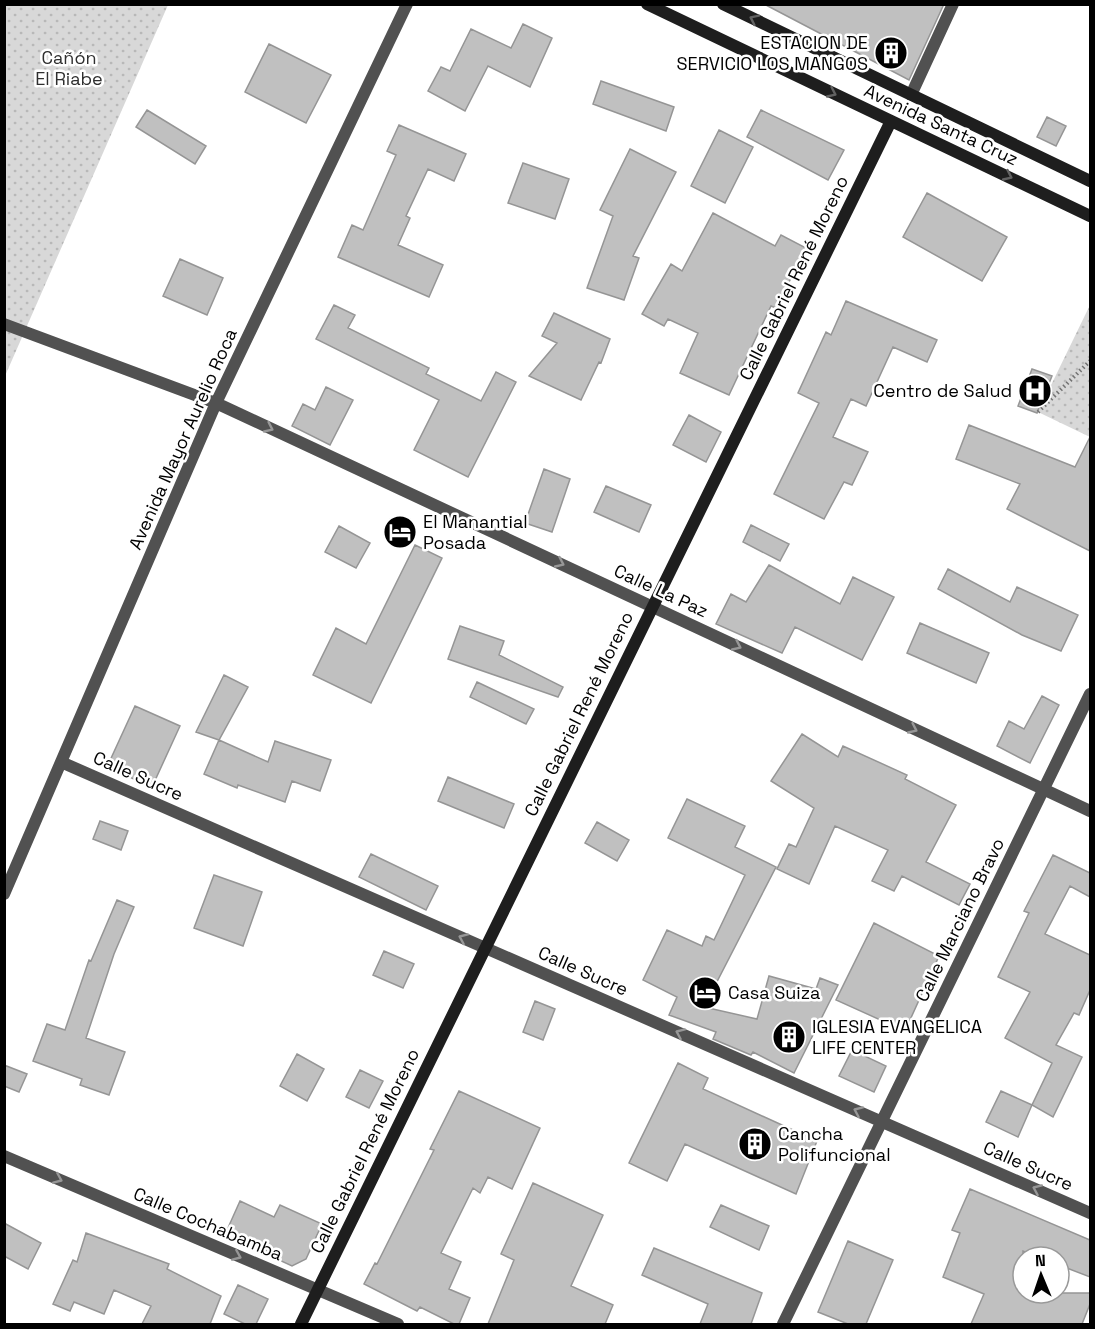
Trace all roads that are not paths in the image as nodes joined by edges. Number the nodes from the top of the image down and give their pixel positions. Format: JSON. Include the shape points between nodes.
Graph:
{"nodes":[{"id":1,"x":407,"y":4,"type":"edge"},
{"id":2,"x":646,"y":4,"type":"edge"},
{"id":3,"x":723,"y":4,"type":"edge"},
{"id":4,"x":953,"y":4,"type":"edge"},
{"id":5,"x":911,"y":95,"type":"junction"},
{"id":6,"x":891,"y":121,"type":"junction"},
{"id":7,"x":1090,"y":181,"type":"edge"},
{"id":8,"x":1090,"y":216,"type":"edge"},
{"id":9,"x":4,"y":324,"type":"edge"},
{"id":10,"x":216,"y":403,"type":"junction"},
{"id":11,"x":652,"y":607,"type":"junction"},
{"id":12,"x":1090,"y":694,"type":"edge"},
{"id":13,"x":61,"y":762,"type":"junction"},
{"id":14,"x":1044,"y":790,"type":"junction"},
{"id":15,"x":1090,"y":812,"type":"edge"},
{"id":16,"x":4,"y":894,"type":"edge"},
{"id":17,"x":485,"y":948,"type":"junction"},
{"id":18,"x":882,"y":1122,"type":"junction"},
{"id":19,"x":4,"y":1156,"type":"edge"},
{"id":20,"x":1090,"y":1213,"type":"edge"},
{"id":21,"x":317,"y":1290,"type":"junction"},
{"id":22,"x":301,"y":1324,"type":"edge"},
{"id":23,"x":398,"y":1324,"type":"edge"},
{"id":24,"x":783,"y":1324,"type":"edge"}],
"edges":[{"from":1,"to":10,"type":"street","name":"Avenida Mayor Aurelio Roca"},
{"from":2,"to":6,"type":"street","name":"Avenida Santa Cruz","one_way":true},
{"from":5,"to":3,"type":"street","name":"Avenida Santa Cruz","one_way":true},
{"from":4,"to":5,"type":"street"},
{"from":5,"to":7,"type":"street","name":"Avenida Santa Cruz"},
{"from":6,"to":8,"type":"street","name":"Avenida Santa Cruz","one_way":true},
{"from":6,"to":11,"type":"street","name":"Calle Gabriel René Moreno"},
{"from":9,"to":10,"type":"street","name":"Calle La Paz"},
{"from":10,"to":11,"type":"street","name":"Calle La Paz","one_way":true},
{"from":10,"to":13,"type":"street","name":"Avenida Mayor Aurelio Roca"},
{"from":11,"to":14,"type":"street","name":"Calle La Paz","one_way":true},
{"from":11,"to":17,"type":"street","name":"Calle Gabriel René Moreno"},
{"from":12,"to":14,"type":"street","name":"Calle Marciano Bravo"},
{"from":13,"to":16,"type":"street","name":"Avenida Mayor Aurelio Roca"},
{"from":17,"to":13,"type":"street","name":"Calle Sucre","one_way":true},
{"from":14,"to":15,"type":"street","name":"Calle La Paz"},
{"from":14,"to":18,"type":"street","name":"Calle Marciano Bravo"},
{"from":18,"to":17,"type":"street","name":"Calle Sucre","one_way":true},
{"from":17,"to":21,"type":"street","name":"Calle Gabriel René Moreno"},
{"from":20,"to":18,"type":"street","name":"Calle Sucre","one_way":true},
{"from":18,"to":24,"type":"street","name":"Calle Marciano Bravo"},
{"from":19,"to":21,"type":"street","name":"Calle Cochabamba","one_way":true},
{"from":21,"to":22,"type":"street","name":"Calle Gabriel René Moreno"},
{"from":21,"to":23,"type":"street","name":"Calle Cochabamba"}]}
